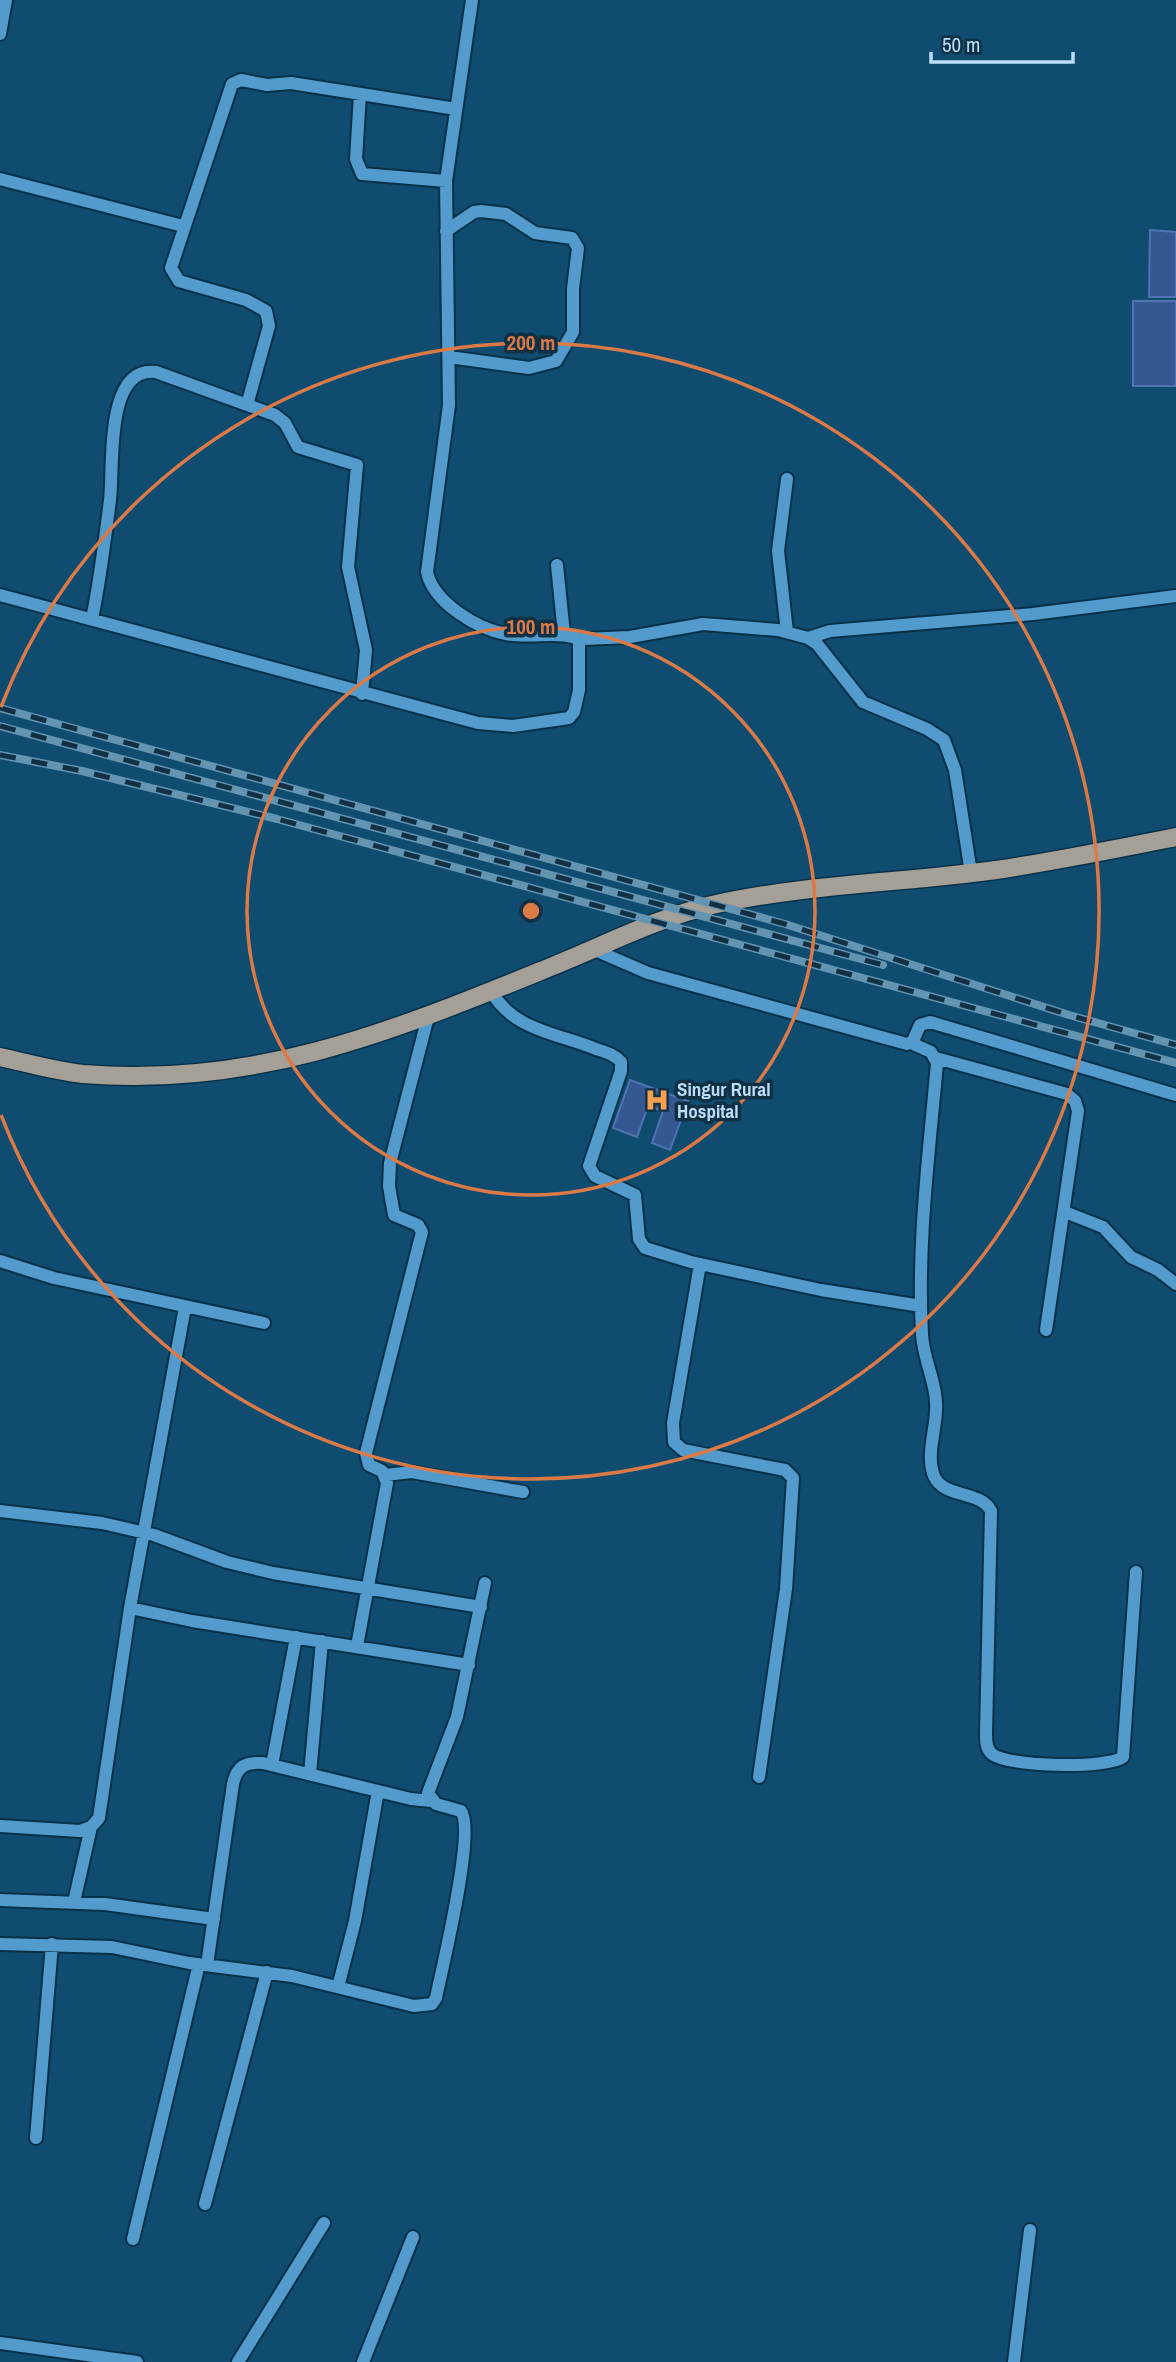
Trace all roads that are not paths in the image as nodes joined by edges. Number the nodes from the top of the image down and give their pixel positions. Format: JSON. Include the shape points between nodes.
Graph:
{"nodes":[{"id":1,"x":6,"y":0,"type":"edge"},
{"id":2,"x":472,"y":0,"type":"edge"},
{"id":3,"x":0,"y":34,"type":"edge"},
{"id":4,"x":360,"y":94,"type":"junction"},
{"id":5,"x":456,"y":109,"type":"junction"},
{"id":6,"x":0,"y":178,"type":"edge"},
{"id":7,"x":446,"y":181,"type":"junction"},
{"id":8,"x":183,"y":226,"type":"junction"},
{"id":9,"x":446,"y":231,"type":"junction"},
{"id":10,"x":449,"y":357,"type":"junction"},
{"id":11,"x":247,"y":405,"type":"junction"},
{"id":12,"x":787,"y":479,"type":"dead end"},
{"id":13,"x":557,"y":565,"type":"dead end"},
{"id":14,"x":0,"y":595,"type":"edge"},
{"id":15,"x":1176,"y":596,"type":"edge"},
{"id":16,"x":92,"y":619,"type":"junction"},
{"id":17,"x":787,"y":632,"type":"junction"},
{"id":18,"x":564,"y":634,"type":"junction"},
{"id":19,"x":808,"y":638,"type":"junction"},
{"id":20,"x":582,"y":640,"type":"junction"},
{"id":21,"x":362,"y":694,"type":"junction"},
{"id":22,"x":1176,"y":836,"type":"edge"},
{"id":23,"x":971,"y":873,"type":"junction"},
{"id":24,"x":595,"y":950,"type":"junction"},
{"id":25,"x":491,"y":991,"type":"junction"},
{"id":26,"x":428,"y":1017,"type":"junction"},
{"id":27,"x":911,"y":1043,"type":"junction"},
{"id":28,"x":0,"y":1057,"type":"edge"},
{"id":29,"x":936,"y":1058,"type":"junction"},
{"id":30,"x":1176,"y":1095,"type":"edge"},
{"id":31,"x":1065,"y":1212,"type":"junction"},
{"id":32,"x":0,"y":1261,"type":"edge"},
{"id":33,"x":700,"y":1264,"type":"junction"},
{"id":34,"x":1176,"y":1284,"type":"edge"},
{"id":35,"x":921,"y":1306,"type":"junction"},
{"id":36,"x":185,"y":1307,"type":"junction"},
{"id":37,"x":264,"y":1322,"type":"dead end"},
{"id":38,"x":1046,"y":1330,"type":"dead end"},
{"id":39,"x":385,"y":1475,"type":"junction"},
{"id":40,"x":523,"y":1492,"type":"dead end"},
{"id":41,"x":0,"y":1511,"type":"edge"},
{"id":42,"x":145,"y":1532,"type":"junction"},
{"id":43,"x":1136,"y":1572,"type":"dead end"},
{"id":44,"x":485,"y":1583,"type":"dead end"},
{"id":45,"x":367,"y":1588,"type":"junction"},
{"id":46,"x":481,"y":1607,"type":"junction"},
{"id":47,"x":130,"y":1608,"type":"junction"},
{"id":48,"x":296,"y":1637,"type":"junction"},
{"id":49,"x":322,"y":1641,"type":"junction"},
{"id":50,"x":356,"y":1646,"type":"junction"},
{"id":51,"x":469,"y":1665,"type":"junction"},
{"id":52,"x":272,"y":1765,"type":"junction"},
{"id":53,"x":310,"y":1774,"type":"junction"},
{"id":54,"x":759,"y":1777,"type":"dead end"},
{"id":55,"x":378,"y":1791,"type":"junction"},
{"id":56,"x":431,"y":1801,"type":"junction"},
{"id":57,"x":0,"y":1826,"type":"edge"},
{"id":58,"x":91,"y":1826,"type":"junction"},
{"id":59,"x":0,"y":1900,"type":"edge"},
{"id":60,"x":74,"y":1902,"type":"junction"},
{"id":61,"x":214,"y":1919,"type":"junction"},
{"id":62,"x":0,"y":1944,"type":"edge"},
{"id":63,"x":52,"y":1944,"type":"junction"},
{"id":64,"x":203,"y":1965,"type":"junction"},
{"id":65,"x":267,"y":1972,"type":"junction"},
{"id":66,"x":338,"y":1987,"type":"junction"},
{"id":67,"x":36,"y":2137,"type":"dead end"},
{"id":68,"x":205,"y":2204,"type":"dead end"},
{"id":69,"x":324,"y":2222,"type":"dead end"},
{"id":70,"x":1030,"y":2230,"type":"dead end"},
{"id":71,"x":412,"y":2237,"type":"dead end"},
{"id":72,"x":133,"y":2239,"type":"dead end"},
{"id":73,"x":0,"y":2343,"type":"edge"},
{"id":74,"x":136,"y":2362,"type":"edge"},
{"id":75,"x":238,"y":2362,"type":"edge"},
{"id":76,"x":363,"y":2362,"type":"edge"},
{"id":77,"x":1014,"y":2362,"type":"edge"}],
"edges":[{"from":1,"to":3,"type":"street"},
{"from":2,"to":5,"type":"street"},
{"from":4,"to":5,"type":"street"},
{"from":4,"to":7,"type":"street","via":[[356,159],[362,174]]},
{"from":4,"to":8,"type":"street","via":[[291,83],[234,81]]},
{"from":5,"to":7,"type":"street"},
{"from":6,"to":8,"type":"street"},
{"from":7,"to":9,"type":"street"},
{"from":8,"to":11,"type":"street","via":[[171,268],[175,278],[246,300],[268,315]]},
{"from":9,"to":10,"type":"street"},
{"from":9,"to":10,"type":"street","via":[[474,212],[499,213],[535,233],[572,237],[578,248],[573,332],[556,361],[529,369]]},
{"from":10,"to":18,"type":"street","via":[[449,405],[427,563],[429,582],[454,608],[498,632]]},
{"from":11,"to":16,"type":"street","via":[[156,372],[141,372],[130,380],[112,430],[111,496]]},
{"from":11,"to":21,"type":"street","via":[[280,418],[298,447],[357,465],[348,567],[366,650]]},
{"from":12,"to":17,"type":"street","via":[[778,551]]},
{"from":13,"to":18,"type":"street"},
{"from":14,"to":16,"type":"street"},
{"from":15,"to":19,"type":"street","via":[[1033,614],[830,631]]},
{"from":16,"to":21,"type":"street"},
{"from":17,"to":19,"type":"street"},
{"from":17,"to":20,"type":"street","via":[[703,624]]},
{"from":18,"to":20,"type":"street"},
{"from":19,"to":23,"type":"street","via":[[863,702],[944,740],[955,770]]},
{"from":20,"to":21,"type":"street","via":[[577,702],[565,721],[487,724]]},
{"from":22,"to":23,"type":"main road"},
{"from":23,"to":24,"type":"main road","via":[[712,905]]},
{"from":24,"to":25,"type":"main road"},
{"from":24,"to":27,"type":"street","via":[[648,973]]},
{"from":25,"to":26,"type":"main road"},
{"from":25,"to":33,"type":"street","via":[[504,1011],[518,1021],[618,1058],[621,1071],[590,1171],[635,1195],[639,1239],[645,1248]]},
{"from":26,"to":28,"type":"main road","via":[[310,1054],[198,1074],[82,1074]]},
{"from":26,"to":39,"type":"street","via":[[390,1163],[394,1215],[418,1225],[422,1232],[366,1453],[369,1465]]},
{"from":27,"to":29,"type":"street"},
{"from":27,"to":30,"type":"street","via":[[920,1025],[930,1022]]},
{"from":29,"to":31,"type":"street","via":[[1067,1094],[1075,1101],[1078,1111]]},
{"from":29,"to":35,"type":"street","via":[[921,1241]]},
{"from":31,"to":34,"type":"street","via":[[1103,1227],[1131,1257]]},
{"from":31,"to":38,"type":"street"},
{"from":32,"to":36,"type":"street"},
{"from":33,"to":35,"type":"street","via":[[856,1298]]},
{"from":33,"to":54,"type":"street","via":[[673,1423],[674,1442],[683,1450],[785,1470],[793,1484],[786,1589]]},
{"from":35,"to":43,"type":"street","via":[[923,1344],[936,1402],[933,1472],[940,1485],[983,1502],[991,1511],[986,1734],[992,1755],[1019,1763],[1108,1764],[1123,1757]]},
{"from":36,"to":37,"type":"street"},
{"from":36,"to":42,"type":"street"},
{"from":39,"to":40,"type":"street","via":[[412,1472]]},
{"from":39,"to":45,"type":"street"},
{"from":41,"to":42,"type":"street","via":[[69,1517]]},
{"from":42,"to":45,"type":"street","via":[[250,1568]]},
{"from":42,"to":47,"type":"street"},
{"from":44,"to":46,"type":"street"},
{"from":45,"to":46,"type":"street"},
{"from":45,"to":50,"type":"street"},
{"from":46,"to":51,"type":"street"},
{"from":47,"to":48,"type":"street"},
{"from":47,"to":58,"type":"street","via":[[101,1811]]},
{"from":48,"to":49,"type":"street"},
{"from":48,"to":52,"type":"street"},
{"from":49,"to":50,"type":"street"},
{"from":49,"to":53,"type":"street"},
{"from":50,"to":51,"type":"street"},
{"from":51,"to":56,"type":"street","via":[[457,1717],[429,1787]]},
{"from":52,"to":53,"type":"street"},
{"from":52,"to":61,"type":"street","via":[[242,1765],[235,1775]]},
{"from":53,"to":55,"type":"street"},
{"from":55,"to":56,"type":"street"},
{"from":55,"to":66,"type":"street"},
{"from":56,"to":66,"type":"street","via":[[461,1811],[467,1826],[436,1998],[426,2006],[414,2006]]},
{"from":57,"to":58,"type":"street","via":[[80,1831]]},
{"from":58,"to":60,"type":"street"},
{"from":59,"to":60,"type":"street"},
{"from":60,"to":61,"type":"street"},
{"from":61,"to":64,"type":"street"},
{"from":62,"to":63,"type":"street"},
{"from":63,"to":64,"type":"street","via":[[112,1947]]},
{"from":63,"to":67,"type":"street"},
{"from":64,"to":65,"type":"street"},
{"from":64,"to":72,"type":"street"},
{"from":65,"to":66,"type":"street"},
{"from":65,"to":68,"type":"street"},
{"from":69,"to":75,"type":"street"},
{"from":70,"to":77,"type":"street"},
{"from":71,"to":76,"type":"street"},
{"from":73,"to":74,"type":"street"}]}
